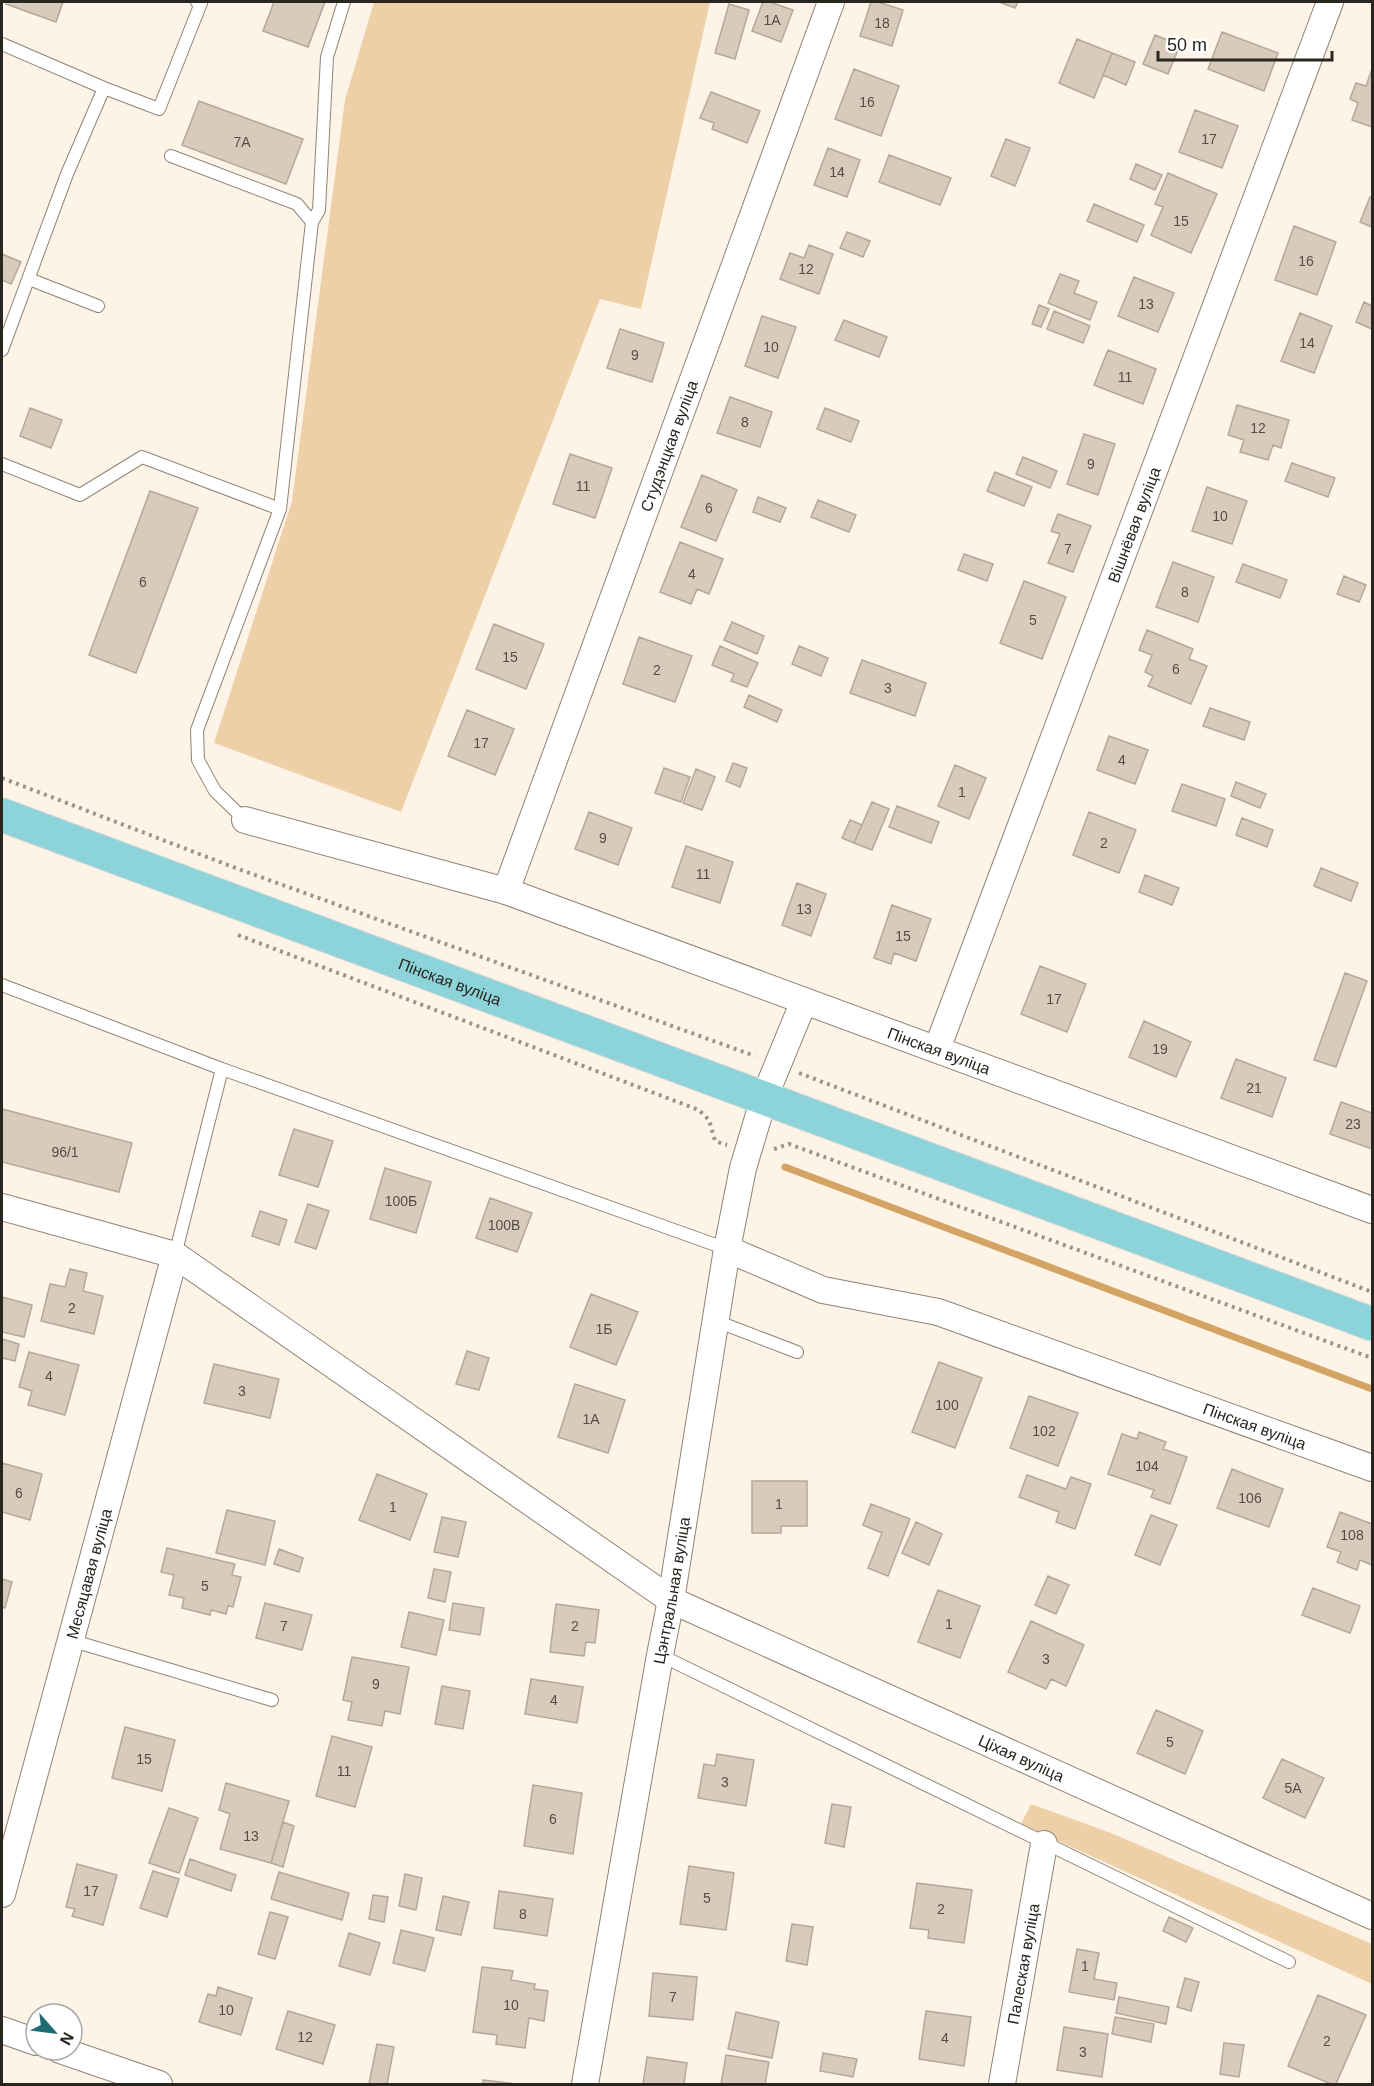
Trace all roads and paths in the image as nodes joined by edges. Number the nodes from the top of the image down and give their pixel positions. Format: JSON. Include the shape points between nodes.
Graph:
{"nodes":[{"id":1,"x":197,"y":2,"type":"edge"},
{"id":2,"x":344,"y":2,"type":"edge"},
{"id":3,"x":831,"y":2,"type":"edge"},
{"id":4,"x":1330,"y":2,"type":"edge"},
{"id":5,"x":2,"y":45,"type":"edge"},
{"id":6,"x":104,"y":88,"type":"junction"},
{"id":7,"x":171,"y":156,"type":"dead end"},
{"id":8,"x":312,"y":222,"type":"junction"},
{"id":9,"x":30,"y":279,"type":"junction"},
{"id":10,"x":98,"y":306,"type":"dead end"},
{"id":11,"x":2,"y":350,"type":"edge"},
{"id":12,"x":2,"y":464,"type":"edge"},
{"id":13,"x":280,"y":509,"type":"junction"},
{"id":14,"x":2,"y":778,"type":"edge"},
{"id":15,"x":2,"y":815,"type":"edge"},
{"id":16,"x":245,"y":820,"type":"joint"},
{"id":17,"x":506,"y":891,"type":"junction"},
{"id":18,"x":235,"y":934,"type":"dead end"},
{"id":19,"x":2,"y":985,"type":"edge"},
{"id":20,"x":804,"y":1001,"type":"junction"},
{"id":21,"x":937,"y":1050,"type":"junction"},
{"id":22,"x":778,"y":1065,"type":"junction"},
{"id":23,"x":222,"y":1069,"type":"junction"},
{"id":24,"x":764,"y":1098,"type":"junction"},
{"id":25,"x":748,"y":1152,"type":"junction"},
{"id":26,"x":2,"y":1207,"type":"edge"},
{"id":27,"x":1372,"y":1210,"type":"edge"},
{"id":28,"x":727,"y":1249,"type":"junction"},
{"id":29,"x":175,"y":1255,"type":"junction"},
{"id":30,"x":1372,"y":1292,"type":"edge"},
{"id":31,"x":716,"y":1321,"type":"junction"},
{"id":32,"x":1372,"y":1324,"type":"edge"},
{"id":33,"x":797,"y":1352,"type":"dead end"},
{"id":34,"x":1372,"y":1358,"type":"edge"},
{"id":35,"x":1372,"y":1468,"type":"edge"},
{"id":36,"x":671,"y":1600,"type":"junction"},
{"id":37,"x":70,"y":1640,"type":"junction"},
{"id":38,"x":660,"y":1655,"type":"junction"},
{"id":39,"x":272,"y":1700,"type":"dead end"},
{"id":40,"x":1044,"y":1844,"type":"junction"},
{"id":41,"x":2,"y":1894,"type":"edge"},
{"id":42,"x":1372,"y":1916,"type":"edge"},
{"id":43,"x":1289,"y":1962,"type":"dead end"},
{"id":44,"x":2,"y":2030,"type":"edge"},
{"id":45,"x":24,"y":2038,"type":"edge"},
{"id":46,"x":84,"y":2058,"type":"edge"},
{"id":47,"x":159,"y":2085,"type":"edge"},
{"id":48,"x":585,"y":2085,"type":"edge"},
{"id":49,"x":1002,"y":2085,"type":"edge"}],
"edges":[{"from":1,"to":6,"type":"lane","via":[[201,3],[159,109]]},
{"from":2,"to":8,"type":"lane","via":[[327,57],[319,210]]},
{"from":3,"to":17,"type":"street","name":"Студэнцкая вуліца"},
{"from":4,"to":21,"type":"street","name":"Вішнёвая вуліца"},
{"from":5,"to":6,"type":"lane"},
{"from":6,"to":9,"type":"lane","via":[[67,174]]},
{"from":7,"to":8,"type":"lane","via":[[297,204]]},
{"from":8,"to":13,"type":"lane"},
{"from":9,"to":10,"type":"lane"},
{"from":9,"to":11,"type":"lane"},
{"from":12,"to":13,"type":"lane","via":[[80,495],[142,458]]},
{"from":13,"to":16,"type":"lane","via":[[197,730],[198,760],[215,791]]},
{"from":14,"to":22,"type":"path","via":[[233,867]]},
{"from":15,"to":24,"type":"main road","name":"Пінская вуліца"},
{"from":16,"to":17,"type":"street","name":"Пінская вуліца"},
{"from":17,"to":20,"type":"street","name":"Пінская вуліца"},
{"from":18,"to":25,"type":"path","via":[[699,1110],[709,1120],[716,1142]]},
{"from":19,"to":23,"type":"lane"},
{"from":20,"to":21,"type":"street","name":"Пінская вуліца"},
{"from":20,"to":22,"type":"street","name":"Цэнтральная вуліца"},
{"from":21,"to":27,"type":"street","name":"Пінская вуліца"},
{"from":22,"to":24,"type":"street","name":"Цэнтральная вуліца"},
{"from":22,"to":30,"type":"path"},
{"from":23,"to":28,"type":"lane"},
{"from":23,"to":29,"type":"lane"},
{"from":24,"to":25,"type":"street","name":"Цэнтральная вуліца"},
{"from":24,"to":32,"type":"main road","name":"Пінская вуліца"},
{"from":25,"to":28,"type":"street","name":"Цэнтральная вуліца"},
{"from":25,"to":34,"type":"path","via":[[768,1158],[775,1148],[789,1144]]},
{"from":26,"to":29,"type":"street","name":"Ціхая вуліца"},
{"from":28,"to":31,"type":"street","name":"Цэнтральная вуліца"},
{"from":28,"to":35,"type":"street","name":"Пінская вуліца","via":[[823,1290],[938,1312]]},
{"from":29,"to":36,"type":"street","name":"Ціхая вуліца"},
{"from":29,"to":37,"type":"street","name":"Месяцавая вуліца"},
{"from":31,"to":33,"type":"lane"},
{"from":31,"to":36,"type":"street","name":"Цэнтральная вуліца"},
{"from":36,"to":38,"type":"street","name":"Цэнтральная вуліца"},
{"from":36,"to":42,"type":"street","name":"Ціхая вуліца"},
{"from":37,"to":39,"type":"lane"},
{"from":37,"to":41,"type":"street","name":"Месяцавая вуліца"},
{"from":38,"to":40,"type":"lane"},
{"from":38,"to":48,"type":"street","name":"Цэнтральная вуліца"},
{"from":40,"to":43,"type":"lane"},
{"from":40,"to":49,"type":"street","name":"Палеская вуліца"},
{"from":44,"to":45,"type":"street"},
{"from":46,"to":47,"type":"street"}]}
